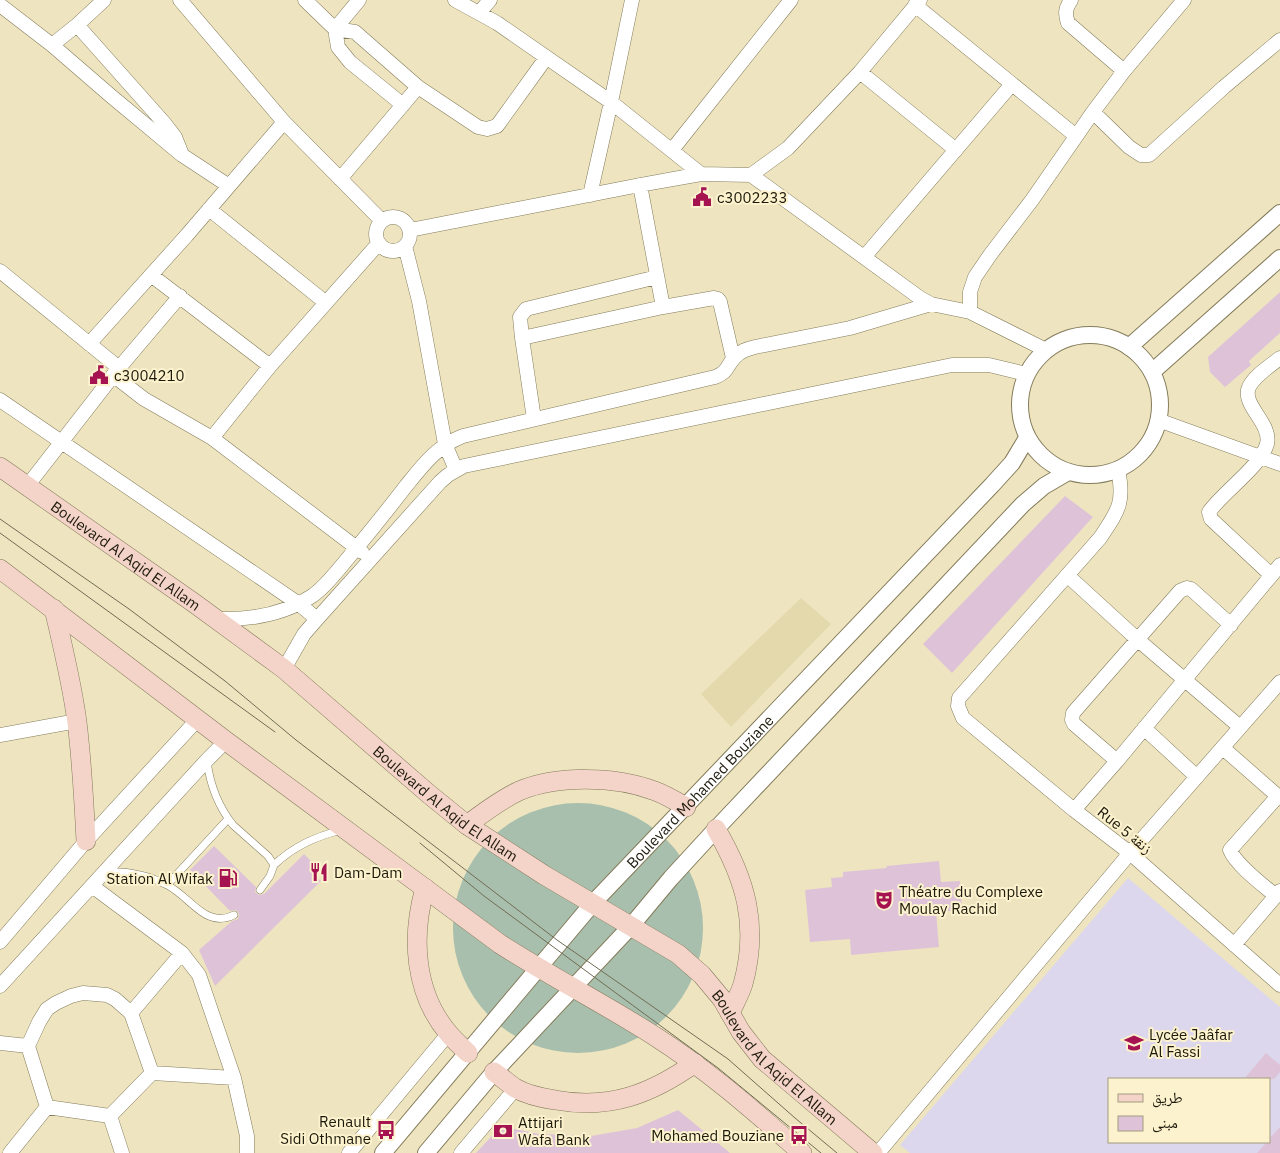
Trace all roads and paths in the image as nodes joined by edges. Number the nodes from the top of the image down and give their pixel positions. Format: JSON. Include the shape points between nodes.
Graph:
{"nodes":[{"id":1,"x":104,"y":0,"type":"edge"},
{"id":2,"x":180,"y":0,"type":"edge"},
{"id":3,"x":359,"y":0,"type":"edge"},
{"id":4,"x":455,"y":0,"type":"edge"},
{"id":5,"x":490,"y":0,"type":"edge"},
{"id":6,"x":632,"y":0,"type":"edge"},
{"id":7,"x":791,"y":0,"type":"edge"},
{"id":8,"x":1071,"y":0,"type":"edge"},
{"id":9,"x":1184,"y":0,"type":"edge"},
{"id":10,"x":308,"y":1,"type":"edge"},
{"id":11,"x":1,"y":3,"type":"edge"},
{"id":12,"x":918,"y":3,"type":"edge"},
{"id":13,"x":479,"y":13,"type":"junction"},
{"id":14,"x":77,"y":25,"type":"junction"},
{"id":15,"x":335,"y":29,"type":"junction"},
{"id":16,"x":1280,"y":40,"type":"edge"},
{"id":17,"x":52,"y":45,"type":"junction"},
{"id":18,"x":546,"y":58,"type":"junction"},
{"id":19,"x":1124,"y":71,"type":"junction"},
{"id":20,"x":860,"y":72,"type":"junction"},
{"id":21,"x":1012,"y":84,"type":"junction"},
{"id":22,"x":418,"y":87,"type":"junction"},
{"id":23,"x":611,"y":102,"type":"junction"},
{"id":24,"x":403,"y":105,"type":"junction"},
{"id":25,"x":1093,"y":112,"type":"junction"},
{"id":26,"x":284,"y":122,"type":"junction"},
{"id":27,"x":1076,"y":136,"type":"junction"},
{"id":28,"x":672,"y":150,"type":"junction"},
{"id":29,"x":956,"y":150,"type":"junction"},
{"id":30,"x":182,"y":154,"type":"junction"},
{"id":31,"x":701,"y":174,"type":"junction"},
{"id":32,"x":751,"y":175,"type":"junction"},
{"id":33,"x":340,"y":179,"type":"junction"},
{"id":34,"x":640,"y":185,"type":"junction"},
{"id":35,"x":229,"y":186,"type":"junction"},
{"id":36,"x":590,"y":195,"type":"junction"},
{"id":37,"x":208,"y":209,"type":"junction"},
{"id":38,"x":1280,"y":213,"type":"edge"},
{"id":39,"x":382,"y":221,"type":"junction"},
{"id":40,"x":410,"y":230,"type":"junction"},
{"id":41,"x":379,"y":243,"type":"junction"},
{"id":42,"x":405,"y":246,"type":"junction"},
{"id":43,"x":865,"y":256,"type":"junction"},
{"id":44,"x":1280,"y":258,"type":"edge"},
{"id":45,"x":0,"y":271,"type":"edge"},
{"id":46,"x":150,"y":275,"type":"junction"},
{"id":47,"x":657,"y":277,"type":"junction"},
{"id":48,"x":180,"y":296,"type":"junction"},
{"id":49,"x":325,"y":302,"type":"junction"},
{"id":50,"x":931,"y":304,"type":"junction"},
{"id":51,"x":663,"y":307,"type":"junction"},
{"id":52,"x":970,"y":312,"type":"junction"},
{"id":53,"x":522,"y":338,"type":"junction"},
{"id":54,"x":89,"y":344,"type":"junction"},
{"id":55,"x":1129,"y":347,"type":"junction"},
{"id":56,"x":1046,"y":350,"type":"junction"},
{"id":57,"x":733,"y":358,"type":"junction"},
{"id":58,"x":1280,"y":358,"type":"edge"},
{"id":59,"x":270,"y":366,"type":"junction"},
{"id":60,"x":116,"y":372,"type":"junction"},
{"id":61,"x":1152,"y":372,"type":"junction"},
{"id":62,"x":1026,"y":374,"type":"junction"},
{"id":63,"x":0,"y":400,"type":"edge"},
{"id":64,"x":534,"y":420,"type":"junction"},
{"id":65,"x":1158,"y":420,"type":"junction"},
{"id":66,"x":212,"y":438,"type":"junction"},
{"id":67,"x":1027,"y":438,"type":"junction"},
{"id":68,"x":62,"y":442,"type":"junction"},
{"id":69,"x":445,"y":444,"type":"junction"},
{"id":70,"x":1261,"y":457,"type":"junction"},
{"id":71,"x":1280,"y":464,"type":"edge"},
{"id":72,"x":0,"y":466,"type":"edge"},
{"id":73,"x":456,"y":470,"type":"junction"},
{"id":74,"x":1118,"y":470,"type":"junction"},
{"id":75,"x":1068,"y":472,"type":"junction"},
{"id":76,"x":28,"y":485,"type":"junction"},
{"id":77,"x":357,"y":548,"type":"junction"},
{"id":78,"x":370,"y":560,"type":"junction"},
{"id":79,"x":0,"y":569,"type":"edge"},
{"id":80,"x":1275,"y":570,"type":"edge"},
{"id":81,"x":1067,"y":575,"type":"junction"},
{"id":82,"x":299,"y":604,"type":"junction"},
{"id":83,"x":54,"y":609,"type":"junction"},
{"id":84,"x":217,"y":619,"type":"junction"},
{"id":85,"x":317,"y":619,"type":"junction"},
{"id":86,"x":1231,"y":624,"type":"junction"},
{"id":87,"x":1137,"y":639,"type":"junction"},
{"id":88,"x":284,"y":669,"type":"junction"},
{"id":89,"x":1184,"y":678,"type":"junction"},
{"id":90,"x":1280,"y":682,"type":"edge"},
{"id":91,"x":198,"y":720,"type":"junction"},
{"id":92,"x":76,"y":722,"type":"junction"},
{"id":93,"x":1240,"y":727,"type":"junction"},
{"id":94,"x":1144,"y":728,"type":"junction"},
{"id":95,"x":0,"y":735,"type":"edge"},
{"id":96,"x":226,"y":741,"type":"junction"},
{"id":97,"x":1223,"y":748,"type":"junction"},
{"id":98,"x":206,"y":760,"type":"junction"},
{"id":99,"x":1117,"y":761,"type":"junction"},
{"id":100,"x":1197,"y":777,"type":"junction"},
{"id":101,"x":1279,"y":797,"type":"edge"},
{"id":102,"x":686,"y":807,"type":"junction"},
{"id":103,"x":1074,"y":810,"type":"junction"},
{"id":104,"x":228,"y":819,"type":"junction"},
{"id":105,"x":467,"y":825,"type":"junction"},
{"id":106,"x":344,"y":829,"type":"junction"},
{"id":107,"x":716,"y":829,"type":"junction"},
{"id":108,"x":86,"y":841,"type":"junction"},
{"id":109,"x":1130,"y":853,"type":"junction"},
{"id":110,"x":274,"y":865,"type":"junction"},
{"id":111,"x":106,"y":872,"type":"junction"},
{"id":112,"x":167,"y":884,"type":"junction"},
{"id":113,"x":92,"y":886,"type":"junction"},
{"id":114,"x":425,"y":888,"type":"junction"},
{"id":115,"x":260,"y":890,"type":"dead end"},
{"id":116,"x":1278,"y":894,"type":"edge"},
{"id":117,"x":593,"y":903,"type":"junction"},
{"id":118,"x":234,"y":915,"type":"dead end"},
{"id":119,"x":631,"y":926,"type":"junction"},
{"id":120,"x":0,"y":942,"type":"edge"},
{"id":121,"x":1234,"y":945,"type":"junction"},
{"id":122,"x":182,"y":953,"type":"junction"},
{"id":123,"x":539,"y":969,"type":"junction"},
{"id":124,"x":1280,"y":985,"type":"edge"},
{"id":125,"x":0,"y":986,"type":"edge"},
{"id":126,"x":572,"y":988,"type":"junction"},
{"id":127,"x":131,"y":1013,"type":"junction"},
{"id":128,"x":730,"y":1013,"type":"junction"},
{"id":129,"x":449,"y":1033,"type":"junction"},
{"id":130,"x":0,"y":1043,"type":"edge"},
{"id":131,"x":28,"y":1046,"type":"junction"},
{"id":132,"x":468,"y":1053,"type":"junction"},
{"id":133,"x":695,"y":1063,"type":"junction"},
{"id":134,"x":494,"y":1072,"type":"junction"},
{"id":135,"x":152,"y":1073,"type":"junction"},
{"id":136,"x":234,"y":1078,"type":"junction"},
{"id":137,"x":516,"y":1088,"type":"junction"},
{"id":138,"x":47,"y":1107,"type":"junction"},
{"id":139,"x":110,"y":1116,"type":"junction"},
{"id":140,"x":10,"y":1153,"type":"edge"},
{"id":141,"x":122,"y":1153,"type":"edge"},
{"id":142,"x":247,"y":1153,"type":"edge"},
{"id":143,"x":349,"y":1153,"type":"edge"},
{"id":144,"x":383,"y":1153,"type":"edge"},
{"id":145,"x":426,"y":1153,"type":"edge"},
{"id":146,"x":461,"y":1153,"type":"edge"},
{"id":147,"x":802,"y":1153,"type":"edge"},
{"id":148,"x":873,"y":1153,"type":"edge"},
{"id":149,"x":878,"y":1153,"type":"edge"}],
"edges":[{"from":1,"to":14,"type":"street"},
{"from":2,"to":26,"type":"street"},
{"from":3,"to":15,"type":"street"},
{"from":4,"to":13,"type":"street"},
{"from":5,"to":13,"type":"street"},
{"from":6,"to":23,"type":"street"},
{"from":7,"to":28,"type":"street"},
{"from":8,"to":19,"type":"street","via":[[1066,8],[1068,24]]},
{"from":9,"to":19,"type":"street"},
{"from":10,"to":15,"type":"street"},
{"from":11,"to":17,"type":"street"},
{"from":12,"to":20,"type":"street"},
{"from":12,"to":21,"type":"street"},
{"from":13,"to":18,"type":"street"},
{"from":14,"to":17,"type":"street"},
{"from":14,"to":30,"type":"street","via":[[165,124]]},
{"from":15,"to":22,"type":"street","via":[[359,35]]},
{"from":15,"to":24,"type":"street","via":[[338,46],[350,62]]},
{"from":16,"to":25,"type":"street","via":[[1149,155],[1141,155],[1130,148]]},
{"from":17,"to":30,"type":"street"},
{"from":18,"to":22,"type":"street","via":[[497,126],[488,129],[478,127]]},
{"from":18,"to":23,"type":"street"},
{"from":19,"to":25,"type":"street"},
{"from":20,"to":29,"type":"street"},
{"from":20,"to":32,"type":"street","via":[[788,148]]},
{"from":21,"to":27,"type":"street"},
{"from":21,"to":29,"type":"street"},
{"from":22,"to":24,"type":"street"},
{"from":23,"to":28,"type":"street"},
{"from":23,"to":36,"type":"street"},
{"from":24,"to":33,"type":"street"},
{"from":25,"to":27,"type":"street"},
{"from":26,"to":33,"type":"street"},
{"from":26,"to":35,"type":"street"},
{"from":27,"to":52,"type":"street","via":[[975,277],[970,292]]},
{"from":28,"to":31,"type":"street"},
{"from":29,"to":43,"type":"street"},
{"from":30,"to":35,"type":"street"},
{"from":31,"to":32,"type":"street"},
{"from":31,"to":34,"type":"street"},
{"from":32,"to":43,"type":"street"},
{"from":33,"to":39,"type":"street"},
{"from":34,"to":36,"type":"street"},
{"from":34,"to":47,"type":"street"},
{"from":35,"to":37,"type":"street"},
{"from":36,"to":40,"type":"street"},
{"from":37,"to":46,"type":"street"},
{"from":37,"to":49,"type":"street"},
{"from":38,"to":55,"type":"street"},
{"from":39,"to":40,"type":"street","via":[[399,218]]},
{"from":39,"to":41,"type":"street","via":[[376,232]]},
{"from":40,"to":42,"type":"street"},
{"from":41,"to":42,"type":"street","via":[[391,251]]},
{"from":41,"to":49,"type":"street"},
{"from":42,"to":69,"type":"street","via":[[419,301]]},
{"from":43,"to":50,"type":"street"},
{"from":44,"to":61,"type":"street"},
{"from":45,"to":54,"type":"street"},
{"from":46,"to":48,"type":"street"},
{"from":46,"to":54,"type":"street"},
{"from":47,"to":51,"type":"street"},
{"from":47,"to":53,"type":"street","via":[[526,309],[520,317]]},
{"from":48,"to":59,"type":"street"},
{"from":48,"to":60,"type":"street"},
{"from":49,"to":59,"type":"street"},
{"from":50,"to":52,"type":"street"},
{"from":50,"to":57,"type":"street","via":[[850,328],[755,347]]},
{"from":51,"to":53,"type":"street"},
{"from":51,"to":57,"type":"street","via":[[718,299]]},
{"from":52,"to":56,"type":"street"},
{"from":53,"to":64,"type":"street"},
{"from":54,"to":60,"type":"street"},
{"from":55,"to":56,"type":"street","via":[[1109,338],[1087,335],[1065,339]]},
{"from":55,"to":61,"type":"street"},
{"from":56,"to":62,"type":"street"},
{"from":57,"to":64,"type":"street","via":[[727,370],[714,377]]},
{"from":58,"to":70,"type":"street","via":[[1248,389],[1250,402],[1268,436]]},
{"from":59,"to":66,"type":"street"},
{"from":60,"to":66,"type":"street","via":[[144,399]]},
{"from":60,"to":68,"type":"street"},
{"from":61,"to":65,"type":"street","via":[[1160,395]]},
{"from":62,"to":67,"type":"street","via":[[1020,395],[1020,417]]},
{"from":62,"to":73,"type":"street","via":[[989,365],[952,365],[473,463]]},
{"from":63,"to":68,"type":"street"},
{"from":64,"to":69,"type":"street","via":[[463,436]]},
{"from":65,"to":70,"type":"street"},
{"from":65,"to":74,"type":"street","via":[[1144,450]]},
{"from":66,"to":77,"type":"street"},
{"from":67,"to":75,"type":"street","via":[[1039,454]]},
{"from":67,"to":102,"type":"street","name":"Boulevard Mohamed Bouziane","via":[[1002,474]]},
{"from":68,"to":76,"type":"street"},
{"from":68,"to":82,"type":"street"},
{"from":69,"to":73,"type":"street"},
{"from":69,"to":77,"type":"street","via":[[430,457]]},
{"from":70,"to":71,"type":"street"},
{"from":70,"to":80,"type":"street","via":[[1214,504],[1209,514],[1211,519]]},
{"from":72,"to":76,"type":"main road","name":"Boulevard Al Aqid El Allam"},
{"from":73,"to":78,"type":"street","via":[[440,482]]},
{"from":74,"to":75,"type":"street","via":[[1097,475]]},
{"from":74,"to":81,"type":"street","via":[[1122,492],[1118,509],[1100,538]]},
{"from":75,"to":107,"type":"street","via":[[1023,504]]},
{"from":76,"to":84,"type":"main road","name":"Boulevard Al Aqid El Allam"},
{"from":77,"to":78,"type":"street"},
{"from":77,"to":82,"type":"street","via":[[325,585]]},
{"from":78,"to":85,"type":"street"},
{"from":79,"to":83,"type":"main road"},
{"from":80,"to":86,"type":"street"},
{"from":81,"to":87,"type":"street"},
{"from":81,"to":103,"type":"street","name":"Rue 5 زنقة","via":[[959,698],[958,706],[963,718]]},
{"from":82,"to":84,"type":"street","via":[[259,617]]},
{"from":82,"to":85,"type":"street"},
{"from":83,"to":91,"type":"main road"},
{"from":83,"to":92,"type":"main road"},
{"from":84,"to":88,"type":"main road","name":"Boulevard Al Aqid El Allam"},
{"from":85,"to":88,"type":"street","via":[[304,634]]},
{"from":86,"to":87,"type":"street","via":[[1190,590],[1183,589]]},
{"from":86,"to":89,"type":"street"},
{"from":87,"to":89,"type":"street"},
{"from":87,"to":99,"type":"street","via":[[1072,717],[1074,724]]},
{"from":88,"to":105,"type":"main road","name":"Boulevard Al Aqid El Allam"},
{"from":89,"to":93,"type":"street"},
{"from":89,"to":94,"type":"street"},
{"from":90,"to":93,"type":"street"},
{"from":91,"to":96,"type":"main road"},
{"from":91,"to":108,"type":"street"},
{"from":92,"to":95,"type":"street"},
{"from":92,"to":108,"type":"main road"},
{"from":93,"to":97,"type":"street"},
{"from":94,"to":99,"type":"street"},
{"from":94,"to":100,"type":"street"},
{"from":96,"to":98,"type":"street"},
{"from":96,"to":106,"type":"main road"},
{"from":97,"to":100,"type":"street"},
{"from":97,"to":101,"type":"street"},
{"from":98,"to":104,"type":"lane","via":[[213,790]]},
{"from":98,"to":111,"type":"street"},
{"from":99,"to":103,"type":"street"},
{"from":100,"to":109,"type":"street"},
{"from":101,"to":116,"type":"street","via":[[1230,850],[1244,867]]},
{"from":102,"to":105,"type":"main road","via":[[656,791],[627,782],[572,780],[520,791],[496,803]]},
{"from":102,"to":117,"type":"street","name":"Boulevard Mohamed Bouziane"},
{"from":103,"to":109,"type":"street","name":"Rue 5 زنقة"},
{"from":104,"to":110,"type":"lane"},
{"from":104,"to":112,"type":"lane"},
{"from":105,"to":117,"type":"main road","name":"Boulevard Al Aqid El Allam"},
{"from":106,"to":110,"type":"lane","via":[[305,842]]},
{"from":106,"to":114,"type":"main road"},
{"from":107,"to":119,"type":"street"},
{"from":107,"to":128,"type":"main road","via":[[742,879],[748,906],[748,960],[742,986]]},
{"from":108,"to":120,"type":"street"},
{"from":109,"to":121,"type":"street","name":"Rue 5 زنقة"},
{"from":109,"to":149,"type":"street"},
{"from":110,"to":115,"type":"lane"},
{"from":111,"to":112,"type":"lane","via":[[137,874]]},
{"from":111,"to":113,"type":"street"},
{"from":112,"to":118,"type":"lane","via":[[205,915],[219,920]]},
{"from":113,"to":122,"type":"street"},
{"from":113,"to":125,"type":"street"},
{"from":114,"to":123,"type":"main road"},
{"from":114,"to":129,"type":"main road","via":[[416,931],[418,960],[427,996]]},
{"from":116,"to":121,"type":"street"},
{"from":117,"to":119,"type":"main road","name":"Boulevard Al Aqid El Allam"},
{"from":117,"to":123,"type":"street","name":"Boulevard Mohamed Bouziane"},
{"from":119,"to":126,"type":"street"},
{"from":119,"to":128,"type":"main road","name":"Boulevard Al Aqid El Allam","via":[[690,964]]},
{"from":121,"to":124,"type":"street","name":"Rue 5 زنقة"},
{"from":122,"to":127,"type":"street"},
{"from":122,"to":136,"type":"street","via":[[199,975]]},
{"from":123,"to":126,"type":"main road"},
{"from":123,"to":132,"type":"street","name":"Boulevard Mohamed Bouziane"},
{"from":126,"to":133,"type":"main road"},
{"from":126,"to":134,"type":"street"},
{"from":127,"to":131,"type":"street","via":[[107,995],[83,993],[71,996],[47,1010]]},
{"from":127,"to":135,"type":"street"},
{"from":128,"to":148,"type":"main road","name":"Boulevard Al Aqid El Allam","via":[[762,1059]]},
{"from":129,"to":132,"type":"main road"},
{"from":129,"to":143,"type":"street"},
{"from":130,"to":131,"type":"street"},
{"from":131,"to":138,"type":"street"},
{"from":132,"to":144,"type":"street","name":"Boulevard Mohamed Bouziane"},
{"from":133,"to":137,"type":"main road","via":[[648,1091],[596,1103],[542,1098]]},
{"from":133,"to":147,"type":"main road"},
{"from":134,"to":137,"type":"main road"},
{"from":134,"to":145,"type":"street"},
{"from":135,"to":136,"type":"street"},
{"from":135,"to":139,"type":"street"},
{"from":136,"to":142,"type":"street","via":[[247,1136]]},
{"from":137,"to":146,"type":"street"},
{"from":138,"to":139,"type":"street"},
{"from":138,"to":140,"type":"street"},
{"from":139,"to":141,"type":"street"}]}
